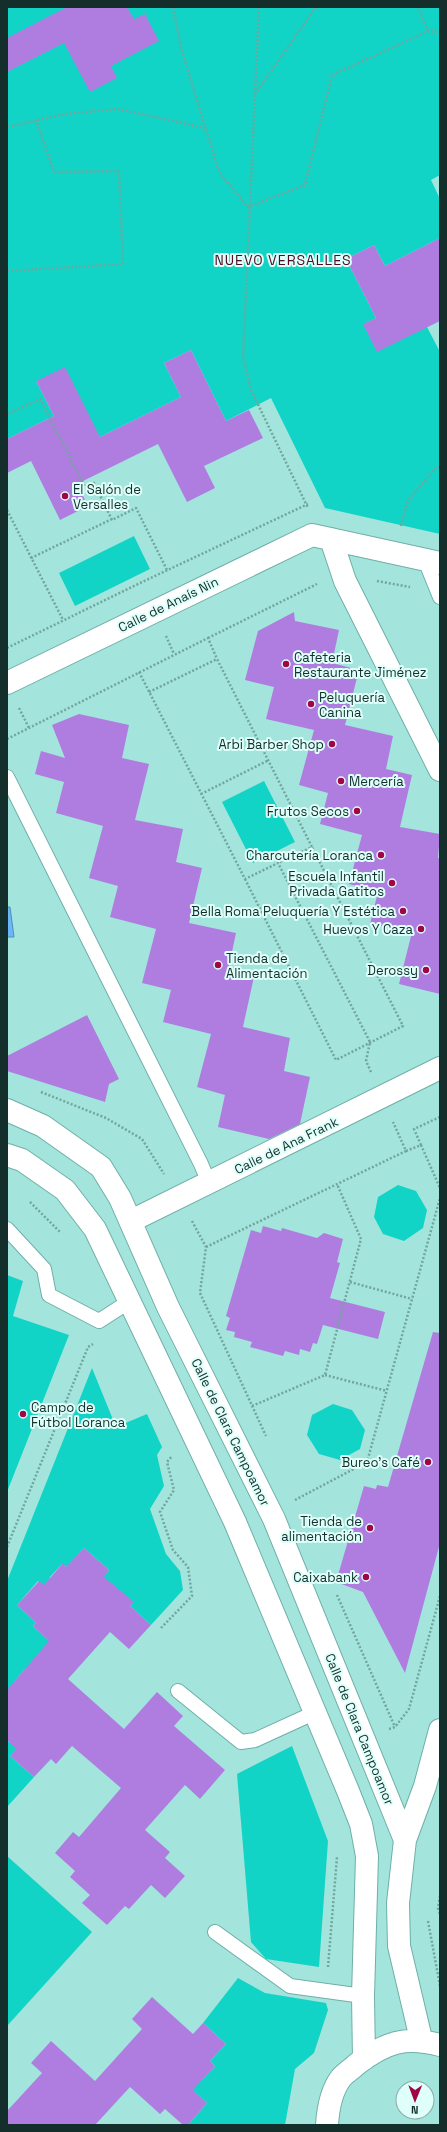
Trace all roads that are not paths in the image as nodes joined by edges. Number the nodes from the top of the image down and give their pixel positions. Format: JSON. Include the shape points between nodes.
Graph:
{"nodes":[{"id":1,"x":322,"y":537,"type":"junction"},
{"id":2,"x":432,"y":562,"type":"edge"},
{"id":3,"x":440,"y":597,"type":"edge"},
{"id":4,"x":7,"y":683,"type":"edge"},
{"id":5,"x":440,"y":770,"type":"edge"},
{"id":6,"x":7,"y":777,"type":"edge"},
{"id":7,"x":440,"y":1068,"type":"edge"},
{"id":8,"x":7,"y":1110,"type":"edge"},
{"id":9,"x":7,"y":1155,"type":"edge"},
{"id":10,"x":209,"y":1183,"type":"junction"},
{"id":11,"x":131,"y":1221,"type":"junction"},
{"id":12,"x":7,"y":1229,"type":"edge"},
{"id":13,"x":130,"y":1301,"type":"junction"},
{"id":14,"x":178,"y":1692,"type":"dead end"},
{"id":15,"x":314,"y":1713,"type":"junction"},
{"id":16,"x":440,"y":1730,"type":"edge"},
{"id":17,"x":405,"y":1840,"type":"junction"},
{"id":18,"x":215,"y":1932,"type":"dead end"},
{"id":19,"x":363,"y":1996,"type":"junction"},
{"id":20,"x":430,"y":2042,"type":"edge"},
{"id":21,"x":364,"y":2059,"type":"junction"},
{"id":22,"x":327,"y":2125,"type":"edge"}],
"edges":[{"from":1,"to":2,"type":"main road"},
{"from":1,"to":4,"type":"main road","name":"Calle de Anaís Nin"},
{"from":1,"to":5,"type":"main road"},
{"from":2,"to":3,"type":"lane"},
{"from":6,"to":10,"type":"lane"},
{"from":7,"to":10,"type":"main road","name":"Calle de Ana Frank"},
{"from":8,"to":11,"type":"main road","name":"Calle de Clara Campoamor","via":[[43,1126],[101,1167]]},
{"from":9,"to":13,"type":"main road","via":[[22,1160],[66,1190],[95,1229]]},
{"from":10,"to":11,"type":"main road","name":"Calle de Ana Frank"},
{"from":11,"to":17,"type":"main road","name":"Calle de Clara Campoamor","via":[[168,1307],[274,1519]]},
{"from":12,"to":13,"type":"lane","via":[[44,1270],[49,1295],[99,1321]]},
{"from":13,"to":15,"type":"main road","via":[[235,1522]]},
{"from":14,"to":15,"type":"lane","via":[[241,1742],[255,1740]]},
{"from":15,"to":19,"type":"main road","via":[[361,1824],[367,1856]]},
{"from":16,"to":17,"type":"main road","via":[[425,1786]]},
{"from":17,"to":20,"type":"main road","name":"Calle de Clara Campoamor","via":[[398,1903],[399,1946]]},
{"from":18,"to":19,"type":"lane","via":[[290,1986]]},
{"from":19,"to":21,"type":"main road"},
{"from":20,"to":21,"type":"main road","via":[[403,2041],[383,2047]]},
{"from":21,"to":22,"type":"main road","via":[[341,2078],[328,2106]]}]}
